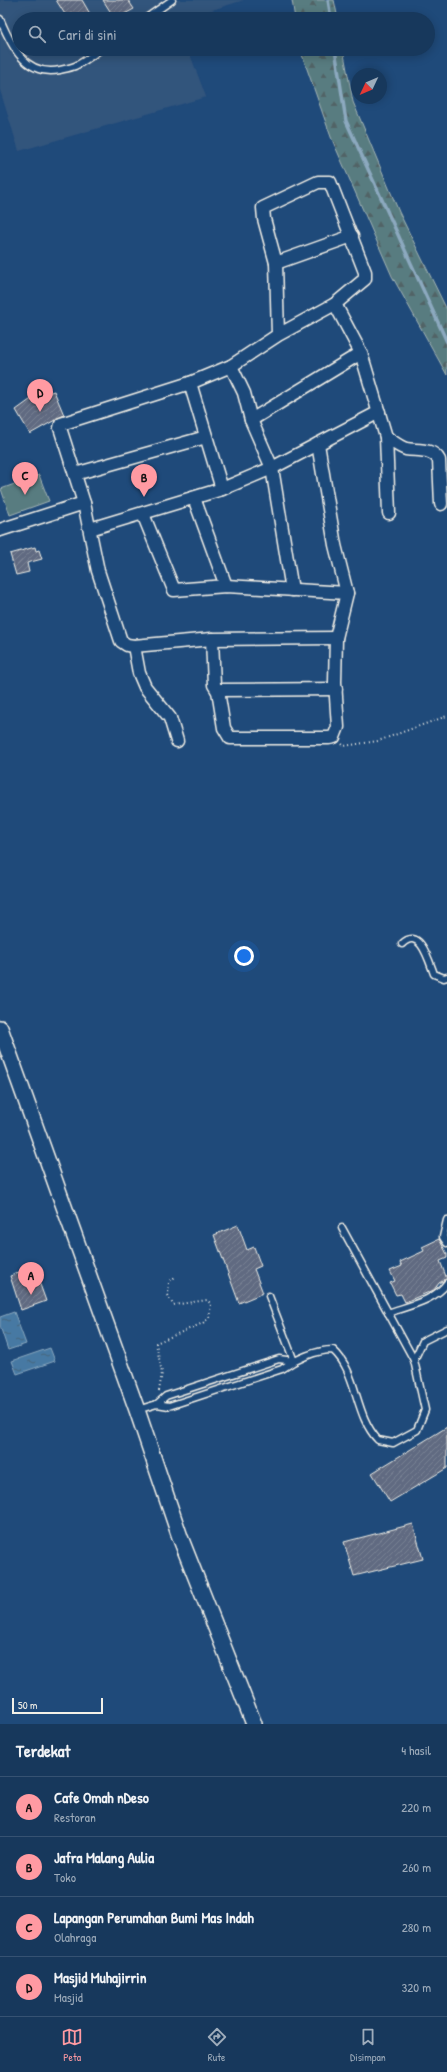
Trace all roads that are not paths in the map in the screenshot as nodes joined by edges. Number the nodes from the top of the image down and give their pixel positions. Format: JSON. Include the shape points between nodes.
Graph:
{"nodes":[{"id":1,"x":172,"y":0,"type":"edge"},
{"id":2,"x":155,"y":12,"type":"edge"},
{"id":3,"x":0,"y":19,"type":"edge"},
{"id":4,"x":12,"y":44,"type":"edge"},
{"id":5,"x":20,"y":56,"type":"edge"},
{"id":6,"x":90,"y":56,"type":"edge"},
{"id":7,"x":352,"y":236,"type":"junction"},
{"id":8,"x":276,"y":262,"type":"junction"},
{"id":9,"x":335,"y":304,"type":"junction"},
{"id":10,"x":278,"y":335,"type":"junction"},
{"id":11,"x":361,"y":353,"type":"junction"},
{"id":12,"x":231,"y":366,"type":"junction"},
{"id":13,"x":190,"y":384,"type":"junction"},
{"id":14,"x":379,"y":412,"type":"junction"},
{"id":15,"x":251,"y":420,"type":"junction"},
{"id":16,"x":206,"y":437,"type":"junction"},
{"id":17,"x":386,"y":437,"type":"junction"},
{"id":18,"x":318,"y":444,"type":"junction"},
{"id":19,"x":272,"y":468,"type":"junction"},
{"id":20,"x":75,"y":474,"type":"junction"},
{"id":21,"x":222,"y":489,"type":"junction"},
{"id":22,"x":194,"y":498,"type":"junction"},
{"id":23,"x":84,"y":503,"type":"junction"},
{"id":24,"x":441,"y":504,"type":"dead end"},
{"id":25,"x":389,"y":513,"type":"dead end"},
{"id":26,"x":143,"y":514,"type":"junction"},
{"id":27,"x":90,"y":529,"type":"junction"},
{"id":28,"x":0,"y":530,"type":"edge"},
{"id":29,"x":226,"y":586,"type":"junction"},
{"id":30,"x":292,"y":590,"type":"junction"},
{"id":31,"x":347,"y":594,"type":"junction"},
{"id":32,"x":336,"y":638,"type":"junction"},
{"id":33,"x":212,"y":639,"type":"junction"},
{"id":34,"x":134,"y":646,"type":"junction"},
{"id":35,"x":336,"y":689,"type":"junction"},
{"id":36,"x":218,"y":691,"type":"junction"},
{"id":37,"x":177,"y":741,"type":"dead end"},
{"id":38,"x":402,"y":944,"type":"dead end"},
{"id":39,"x":447,"y":977,"type":"edge"},
{"id":40,"x":0,"y":1028,"type":"edge"},
{"id":41,"x":447,"y":1220,"type":"edge"},
{"id":42,"x":342,"y":1228,"type":"dead end"},
{"id":43,"x":447,"y":1243,"type":"edge"},
{"id":44,"x":447,"y":1283,"type":"edge"},
{"id":45,"x":269,"y":1296,"type":"dead end"},
{"id":46,"x":388,"y":1313,"type":"junction"},
{"id":47,"x":447,"y":1329,"type":"edge"},
{"id":48,"x":414,"y":1360,"type":"junction"},
{"id":49,"x":294,"y":1361,"type":"junction"},
{"id":50,"x":157,"y":1404,"type":"junction"},
{"id":51,"x":138,"y":1410,"type":"junction"},
{"id":52,"x":254,"y":1724,"type":"edge"}],
"edges":[{"from":1,"to":2,"type":"lane"},
{"from":3,"to":4,"type":"lane"},
{"from":5,"to":6,"type":"lane","via":[[38,70],[51,72],[74,66]]},
{"from":7,"to":8,"type":"street"},
{"from":7,"to":8,"type":"street","via":[[333,186],[330,182],[321,181],[263,208]]},
{"from":7,"to":9,"type":"street","via":[[365,272],[365,279]]},
{"from":8,"to":10,"type":"street"},
{"from":9,"to":10,"type":"street"},
{"from":9,"to":11,"type":"street"},
{"from":10,"to":12,"type":"street"},
{"from":11,"to":14,"type":"street"},
{"from":11,"to":15,"type":"street"},
{"from":12,"to":13,"type":"street"},
{"from":12,"to":15,"type":"street","via":[[244,393]]},
{"from":13,"to":16,"type":"street"},
{"from":13,"to":20,"type":"street","via":[[60,425]]},
{"from":14,"to":17,"type":"street"},
{"from":14,"to":18,"type":"street"},
{"from":15,"to":19,"type":"street"},
{"from":16,"to":20,"type":"street"},
{"from":16,"to":21,"type":"street"},
{"from":17,"to":24,"type":"street","via":[[402,447],[437,456]]},
{"from":17,"to":25,"type":"street"},
{"from":18,"to":19,"type":"street"},
{"from":18,"to":31,"type":"street","via":[[335,545]]},
{"from":19,"to":21,"type":"street"},
{"from":19,"to":30,"type":"street"},
{"from":20,"to":23,"type":"street"},
{"from":21,"to":22,"type":"street"},
{"from":22,"to":26,"type":"street"},
{"from":22,"to":29,"type":"street"},
{"from":23,"to":27,"type":"street"},
{"from":23,"to":28,"type":"street"},
{"from":26,"to":27,"type":"street"},
{"from":26,"to":29,"type":"street","via":[[174,590]]},
{"from":27,"to":34,"type":"street","via":[[98,571],[122,640],[127,645]]},
{"from":29,"to":30,"type":"street"},
{"from":30,"to":31,"type":"street"},
{"from":31,"to":32,"type":"street"},
{"from":32,"to":33,"type":"street"},
{"from":32,"to":35,"type":"street"},
{"from":33,"to":34,"type":"street"},
{"from":33,"to":36,"type":"street","via":[[214,685]]},
{"from":34,"to":37,"type":"street","via":[[139,673],[145,687],[170,718]]},
{"from":35,"to":36,"type":"street"},
{"from":35,"to":36,"type":"street","via":[[338,727],[334,737],[230,738],[224,728]]},
{"from":38,"to":39,"type":"lane","via":[[415,939],[421,942],[434,974]]},
{"from":40,"to":51,"type":"street"},
{"from":41,"to":43,"type":"lane","via":[[443,1237]]},
{"from":42,"to":46,"type":"lane"},
{"from":44,"to":46,"type":"lane","via":[[442,1291],[431,1297]]},
{"from":45,"to":49,"type":"lane"},
{"from":46,"to":48,"type":"lane"},
{"from":47,"to":48,"type":"lane","via":[[423,1341]]},
{"from":48,"to":49,"type":"lane","via":[[424,1398],[423,1416],[417,1430],[393,1443],[378,1440],[366,1425],[346,1368],[334,1350]]},
{"from":49,"to":50,"type":"lane","via":[[282,1369],[169,1406]]},
{"from":49,"to":50,"type":"lane","via":[[279,1359],[166,1396]]},
{"from":50,"to":51,"type":"lane"},
{"from":51,"to":52,"type":"street","via":[[180,1537]]}]}
